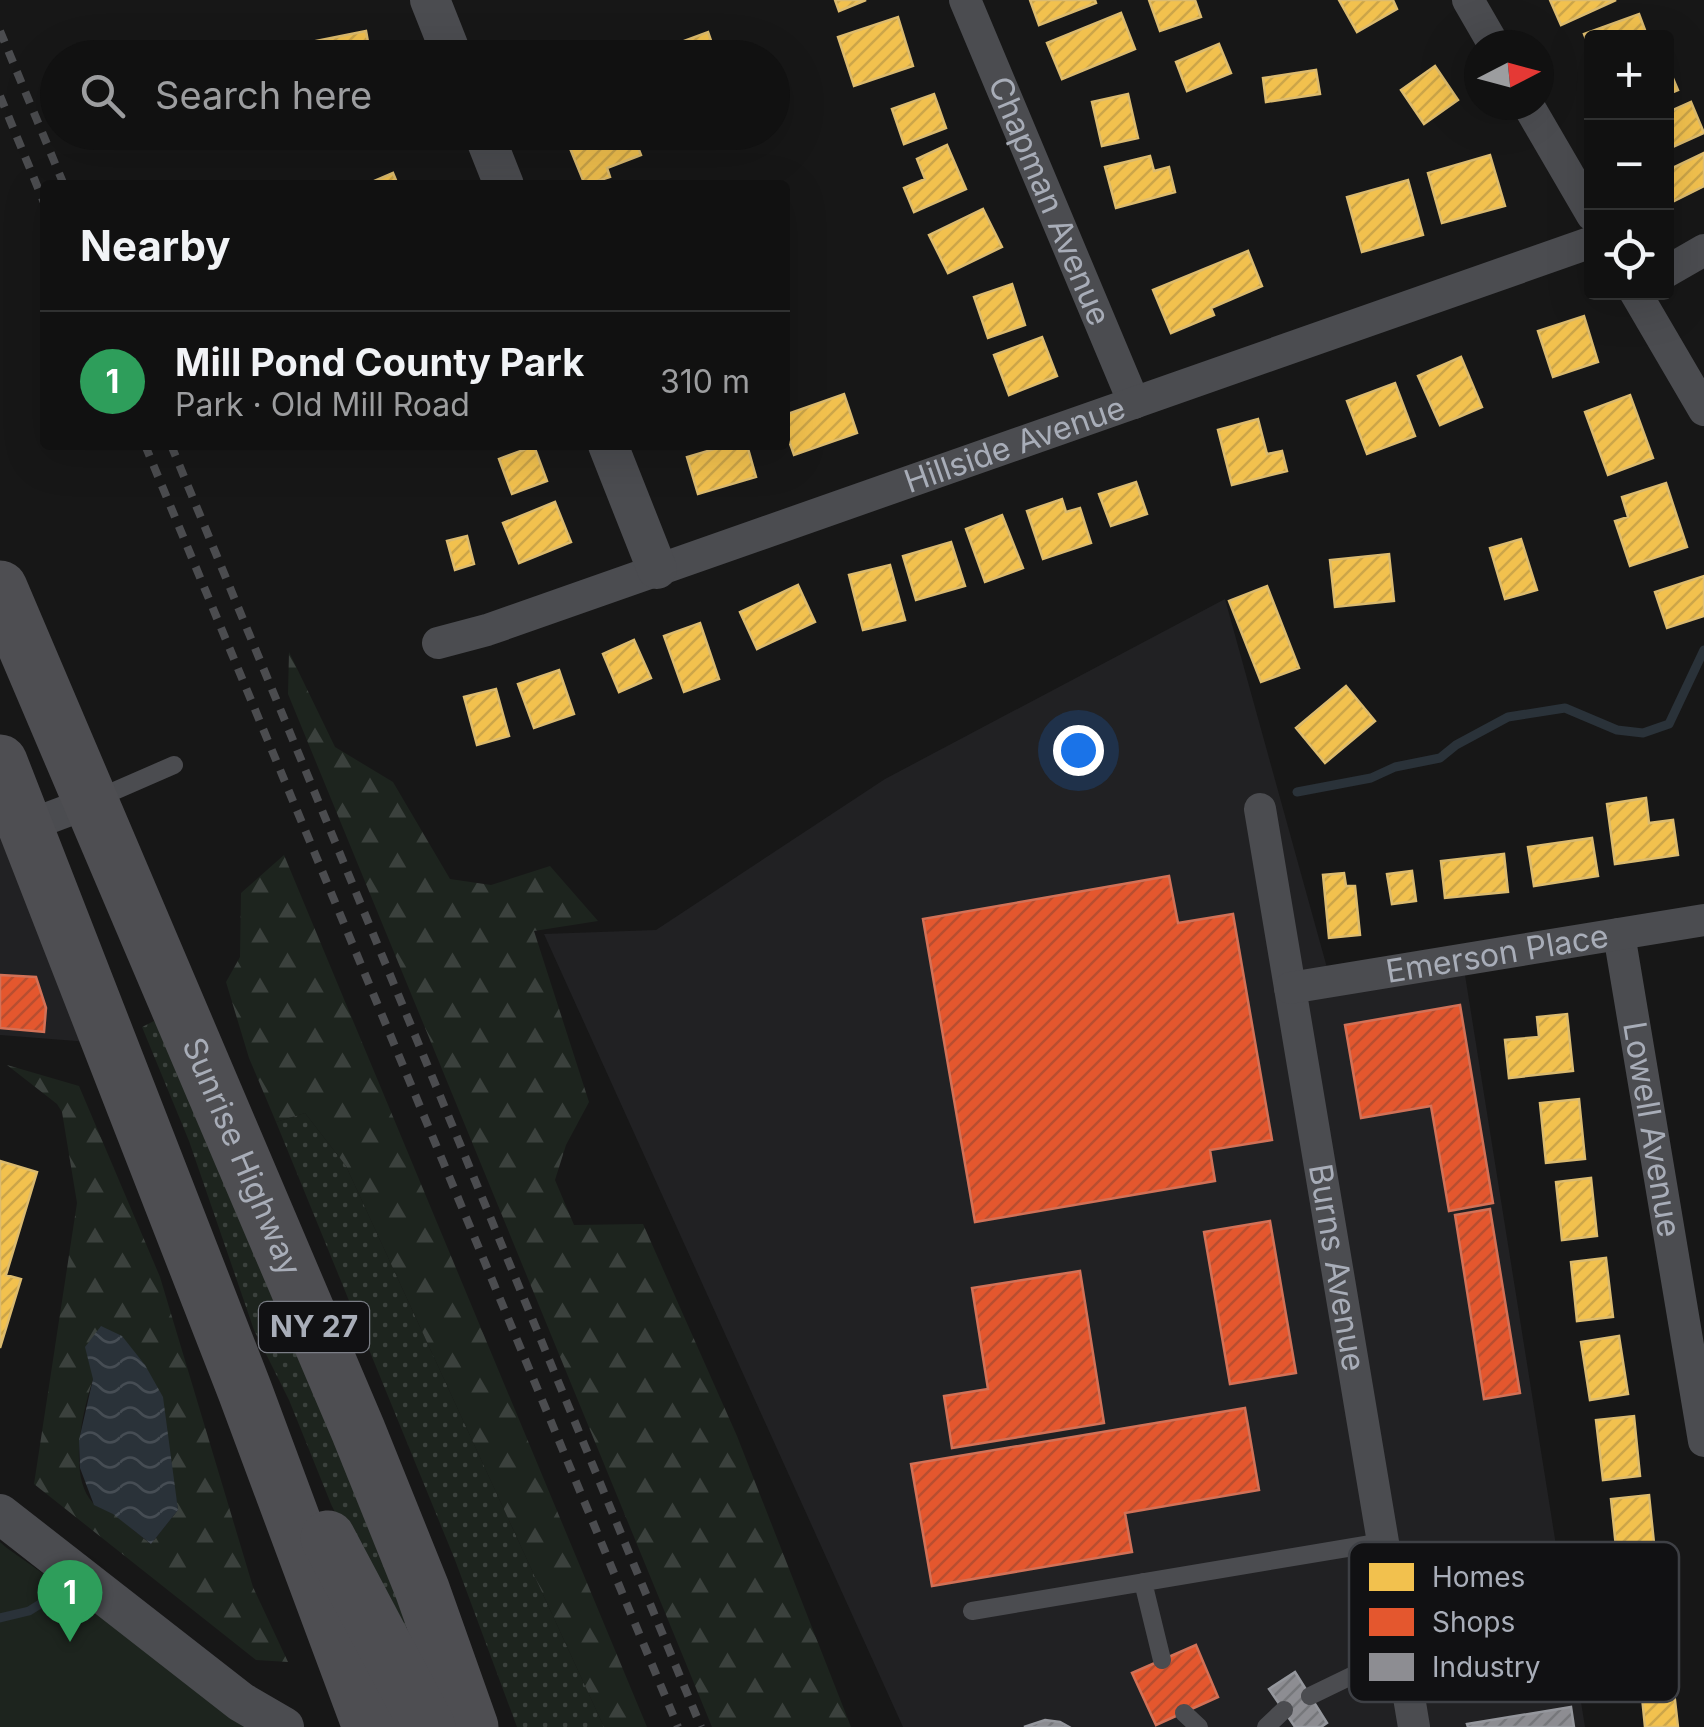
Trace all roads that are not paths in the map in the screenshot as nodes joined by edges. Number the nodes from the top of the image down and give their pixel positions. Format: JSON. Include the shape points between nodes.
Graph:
{"nodes":[{"id":1,"x":430,"y":0,"type":"edge"},
{"id":2,"x":965,"y":0,"type":"edge"},
{"id":3,"x":1468,"y":0,"type":"edge"},
{"id":4,"x":1485,"y":30,"type":"edge"},
{"id":5,"x":446,"y":40,"type":"edge"},
{"id":6,"x":1537,"y":120,"type":"edge"},
{"id":7,"x":490,"y":150,"type":"edge"},
{"id":8,"x":502,"y":180,"type":"edge"},
{"id":9,"x":1589,"y":210,"type":"edge"},
{"id":10,"x":1584,"y":245,"type":"edge"},
{"id":11,"x":1704,"y":250,"type":"edge"},
{"id":12,"x":1674,"y":267,"type":"edge"},
{"id":13,"x":1640,"y":300,"type":"edge"},
{"id":14,"x":1134,"y":402,"type":"junction"},
{"id":15,"x":1704,"y":410,"type":"edge"},
{"id":16,"x":610,"y":450,"type":"edge"},
{"id":17,"x":657,"y":568,"type":"junction"},
{"id":18,"x":0,"y":588,"type":"edge"},
{"id":19,"x":438,"y":644,"type":"dead end"},
{"id":20,"x":0,"y":762,"type":"edge"},
{"id":21,"x":174,"y":765,"type":"dead end"},
{"id":22,"x":91,"y":802,"type":"junction"},
{"id":23,"x":1260,"y":809,"type":"dead end"},
{"id":24,"x":27,"y":826,"type":"junction"},
{"id":25,"x":1704,"y":920,"type":"edge"},
{"id":26,"x":1619,"y":934,"type":"junction"},
{"id":27,"x":1290,"y":988,"type":"junction"},
{"id":28,"x":1704,"y":1441,"type":"edge"},
{"id":29,"x":267,"y":1450,"type":"junction"},
{"id":30,"x":0,"y":1514,"type":"edge"},
{"id":31,"x":1383,"y":1542,"type":"edge"},
{"id":32,"x":1349,"y":1548,"type":"edge"},
{"id":33,"x":1144,"y":1582,"type":"junction"},
{"id":34,"x":972,"y":1611,"type":"dead end"},
{"id":35,"x":1162,"y":1660,"type":"dead end"},
{"id":36,"x":1349,"y":1677,"type":"edge"},
{"id":37,"x":1310,"y":1696,"type":"dead end"},
{"id":38,"x":1410,"y":1702,"type":"edge"},
{"id":39,"x":1284,"y":1710,"type":"dead end"},
{"id":40,"x":1184,"y":1713,"type":"dead end"},
{"id":41,"x":284,"y":1727,"type":"edge"},
{"id":42,"x":370,"y":1727,"type":"edge"},
{"id":43,"x":428,"y":1727,"type":"edge"},
{"id":44,"x":471,"y":1727,"type":"edge"},
{"id":45,"x":1200,"y":1727,"type":"edge"},
{"id":46,"x":1266,"y":1727,"type":"edge"},
{"id":47,"x":1414,"y":1727,"type":"edge"}],
"edges":[{"from":1,"to":5,"type":"street"},
{"from":2,"to":14,"type":"street","name":"Chapman Avenue"},
{"from":3,"to":4,"type":"street"},
{"from":6,"to":9,"type":"street"},
{"from":7,"to":8,"type":"street"},
{"from":10,"to":14,"type":"street","name":"Hillside Avenue"},
{"from":11,"to":12,"type":"street"},
{"from":13,"to":15,"type":"street"},
{"from":14,"to":17,"type":"street","name":"Hillside Avenue"},
{"from":16,"to":17,"type":"street"},
{"from":17,"to":19,"type":"street","name":"Hillside Avenue"},
{"from":18,"to":22,"type":"highway","name":"Sunrise Highway","number":"NY 27"},
{"from":20,"to":24,"type":"highway","number":"NY 27"},
{"from":21,"to":22,"type":"lane"},
{"from":22,"to":24,"type":"street"},
{"from":22,"to":44,"type":"highway","name":"Sunrise Highway","number":"NY 27","via":[[358,1430]]},
{"from":23,"to":27,"type":"street","name":"Burns Avenue"},
{"from":24,"to":29,"type":"highway","number":"NY 27"},
{"from":25,"to":26,"type":"street","name":"Emerson Place"},
{"from":26,"to":27,"type":"street","name":"Emerson Place"},
{"from":26,"to":28,"type":"street","name":"Lowell Avenue"},
{"from":27,"to":31,"type":"street","name":"Burns Avenue"},
{"from":29,"to":42,"type":"highway","number":"NY 27"},
{"from":29,"to":43,"type":"highway","via":[[338,1553]]},
{"from":30,"to":41,"type":"street","via":[[241,1702]]},
{"from":32,"to":33,"type":"lane"},
{"from":33,"to":34,"type":"lane"},
{"from":33,"to":35,"type":"lane"},
{"from":36,"to":37,"type":"lane"},
{"from":38,"to":47,"type":"street","name":"Burns Avenue"},
{"from":39,"to":46,"type":"lane"},
{"from":40,"to":45,"type":"lane"}]}
